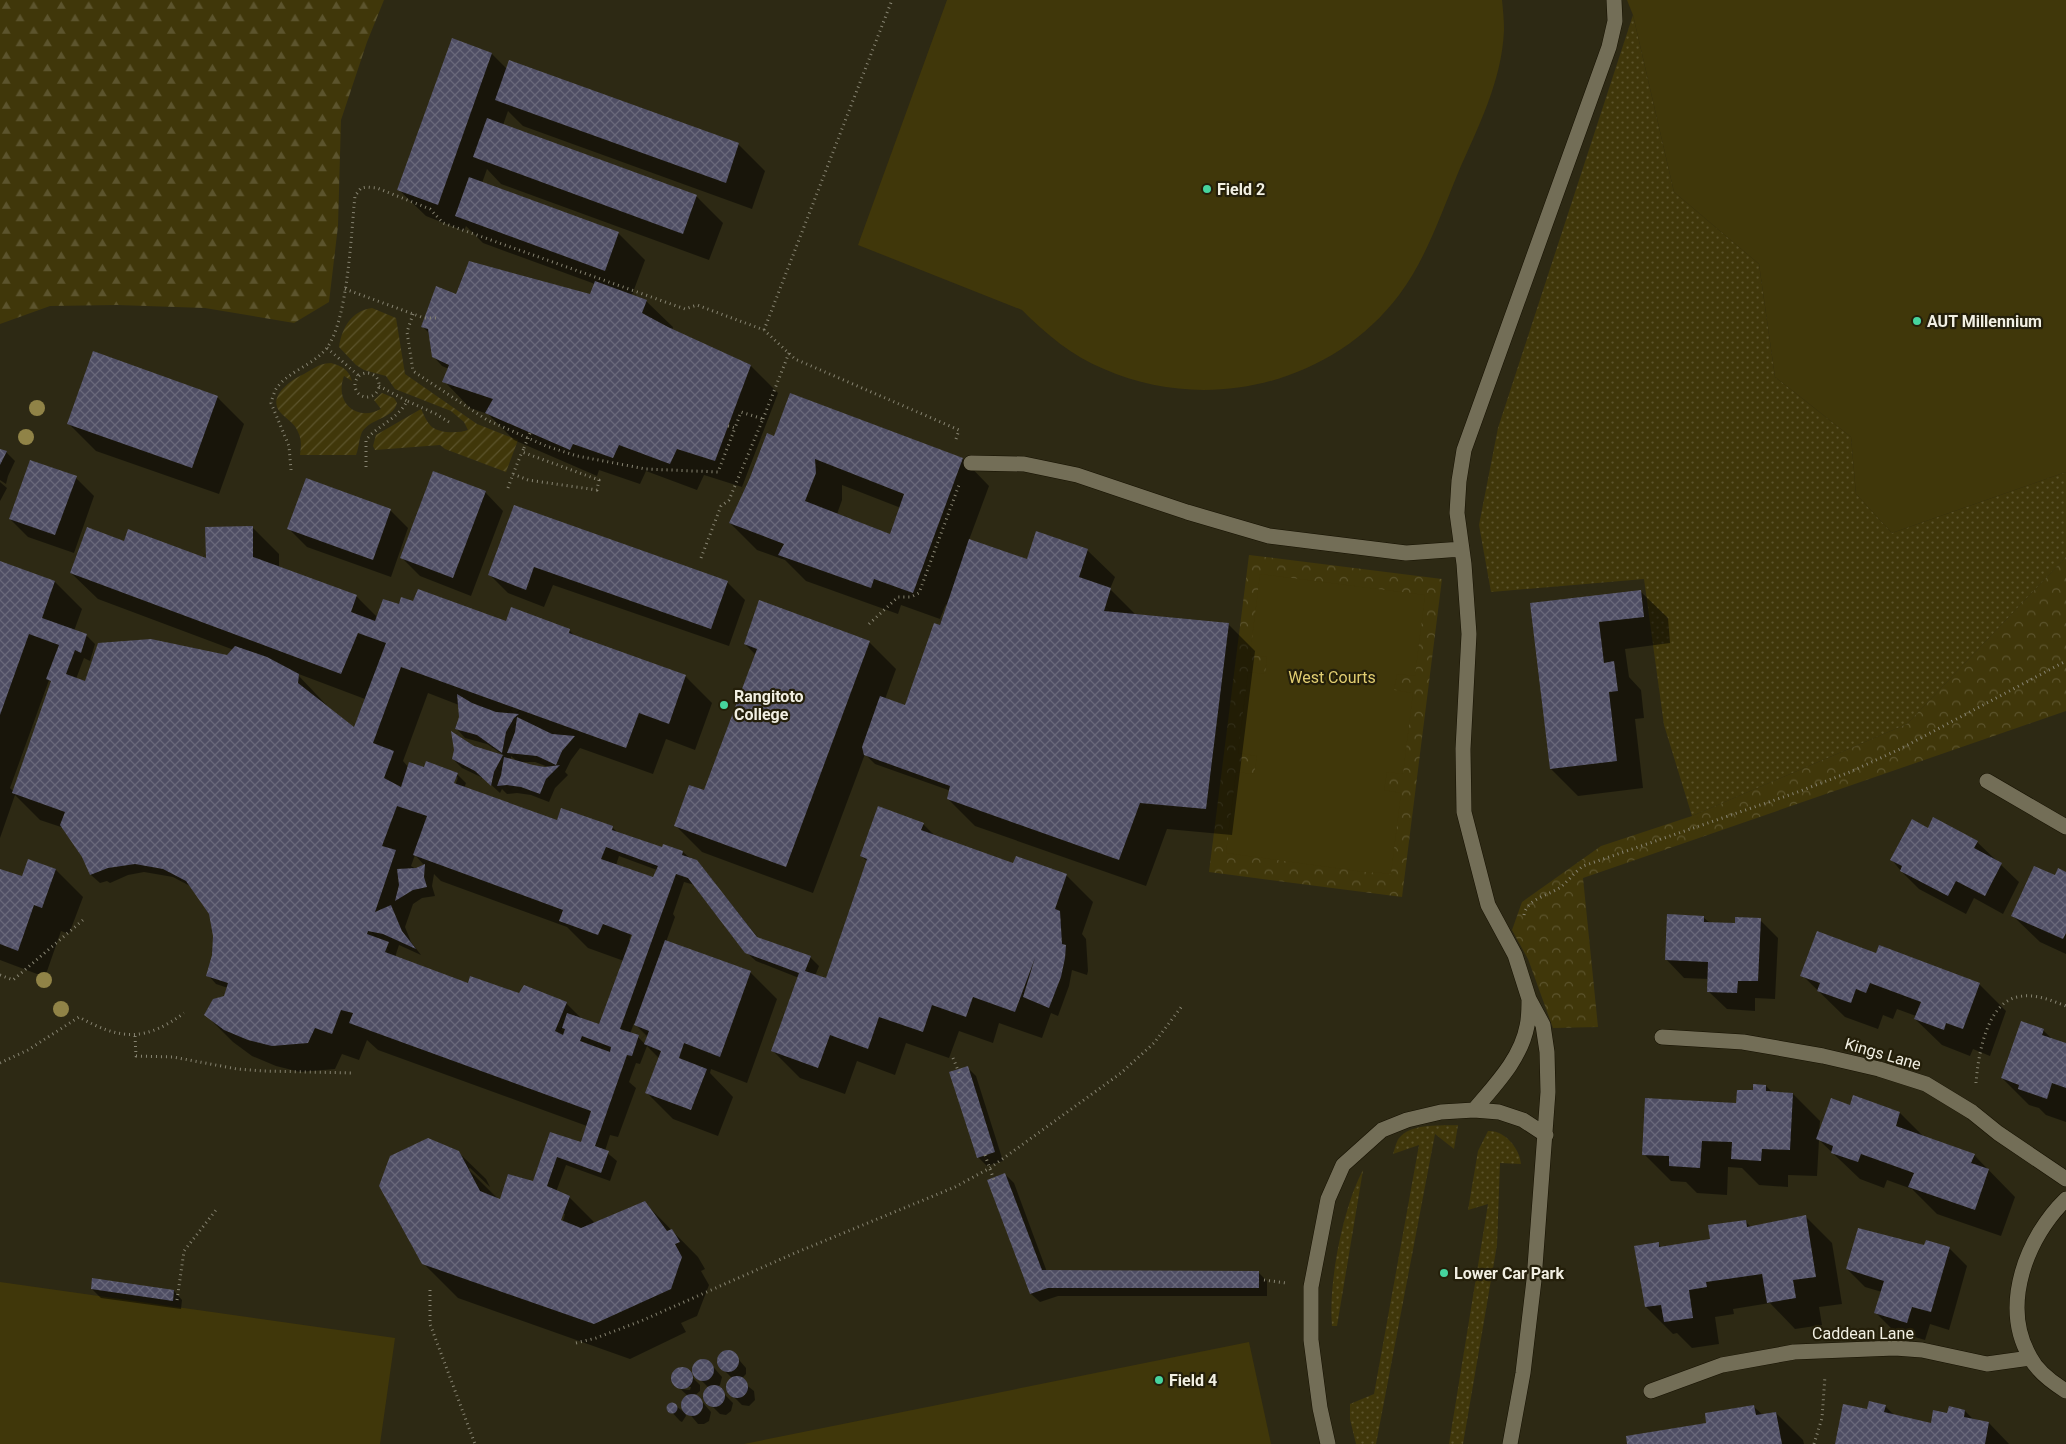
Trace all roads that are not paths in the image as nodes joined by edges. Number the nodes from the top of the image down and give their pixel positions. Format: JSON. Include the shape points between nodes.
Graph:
{"nodes":[{"id":1,"x":1614,"y":0,"type":"edge"},
{"id":2,"x":971,"y":463,"type":"dead end"},
{"id":3,"x":1462,"y":550,"type":"junction"},
{"id":4,"x":1987,"y":781,"type":"dead end"},
{"id":5,"x":2066,"y":827,"type":"edge"},
{"id":6,"x":1529,"y":999,"type":"junction"},
{"id":7,"x":1662,"y":1037,"type":"dead end"},
{"id":8,"x":1474,"y":1110,"type":"junction"},
{"id":9,"x":1546,"y":1135,"type":"junction"},
{"id":10,"x":2066,"y":1179,"type":"edge"},
{"id":11,"x":2066,"y":1198,"type":"edge"},
{"id":12,"x":2030,"y":1358,"type":"junction"},
{"id":13,"x":1651,"y":1391,"type":"dead end"},
{"id":14,"x":2066,"y":1391,"type":"edge"},
{"id":15,"x":1328,"y":1444,"type":"edge"},
{"id":16,"x":1510,"y":1444,"type":"edge"}],
"edges":[{"from":1,"to":3,"type":"street","via":[[1615,22],[1609,47],[1464,450],[1457,513]]},
{"from":2,"to":3,"type":"street","via":[[1024,464],[1077,475],[1269,536],[1406,553]]},
{"from":3,"to":6,"type":"street","via":[[1469,634],[1463,749],[1464,812],[1488,905],[1515,955]]},
{"from":4,"to":5,"type":"street"},
{"from":6,"to":8,"type":"street","via":[[1527,1028],[1518,1052]]},
{"from":6,"to":9,"type":"street","via":[[1543,1025],[1547,1052]]},
{"from":7,"to":10,"type":"street","name":"Kings Lane","via":[[1743,1042],[1823,1056],[1926,1084],[1972,1112]]},
{"from":8,"to":9,"type":"street","via":[[1499,1112],[1523,1120]]},
{"from":8,"to":15,"type":"street","via":[[1441,1112],[1382,1130],[1343,1165],[1328,1199],[1311,1287],[1311,1340]]},
{"from":9,"to":16,"type":"street","via":[[1534,1280],[1523,1373]]},
{"from":11,"to":12,"type":"street","via":[[2042,1227],[2022,1271],[2019,1319],[2022,1340]]},
{"from":12,"to":13,"type":"street","name":"Caddean Lane","via":[[1987,1364],[1922,1350],[1895,1348],[1794,1352],[1722,1365]]},
{"from":12,"to":14,"type":"street","via":[[2044,1375]]}]}
